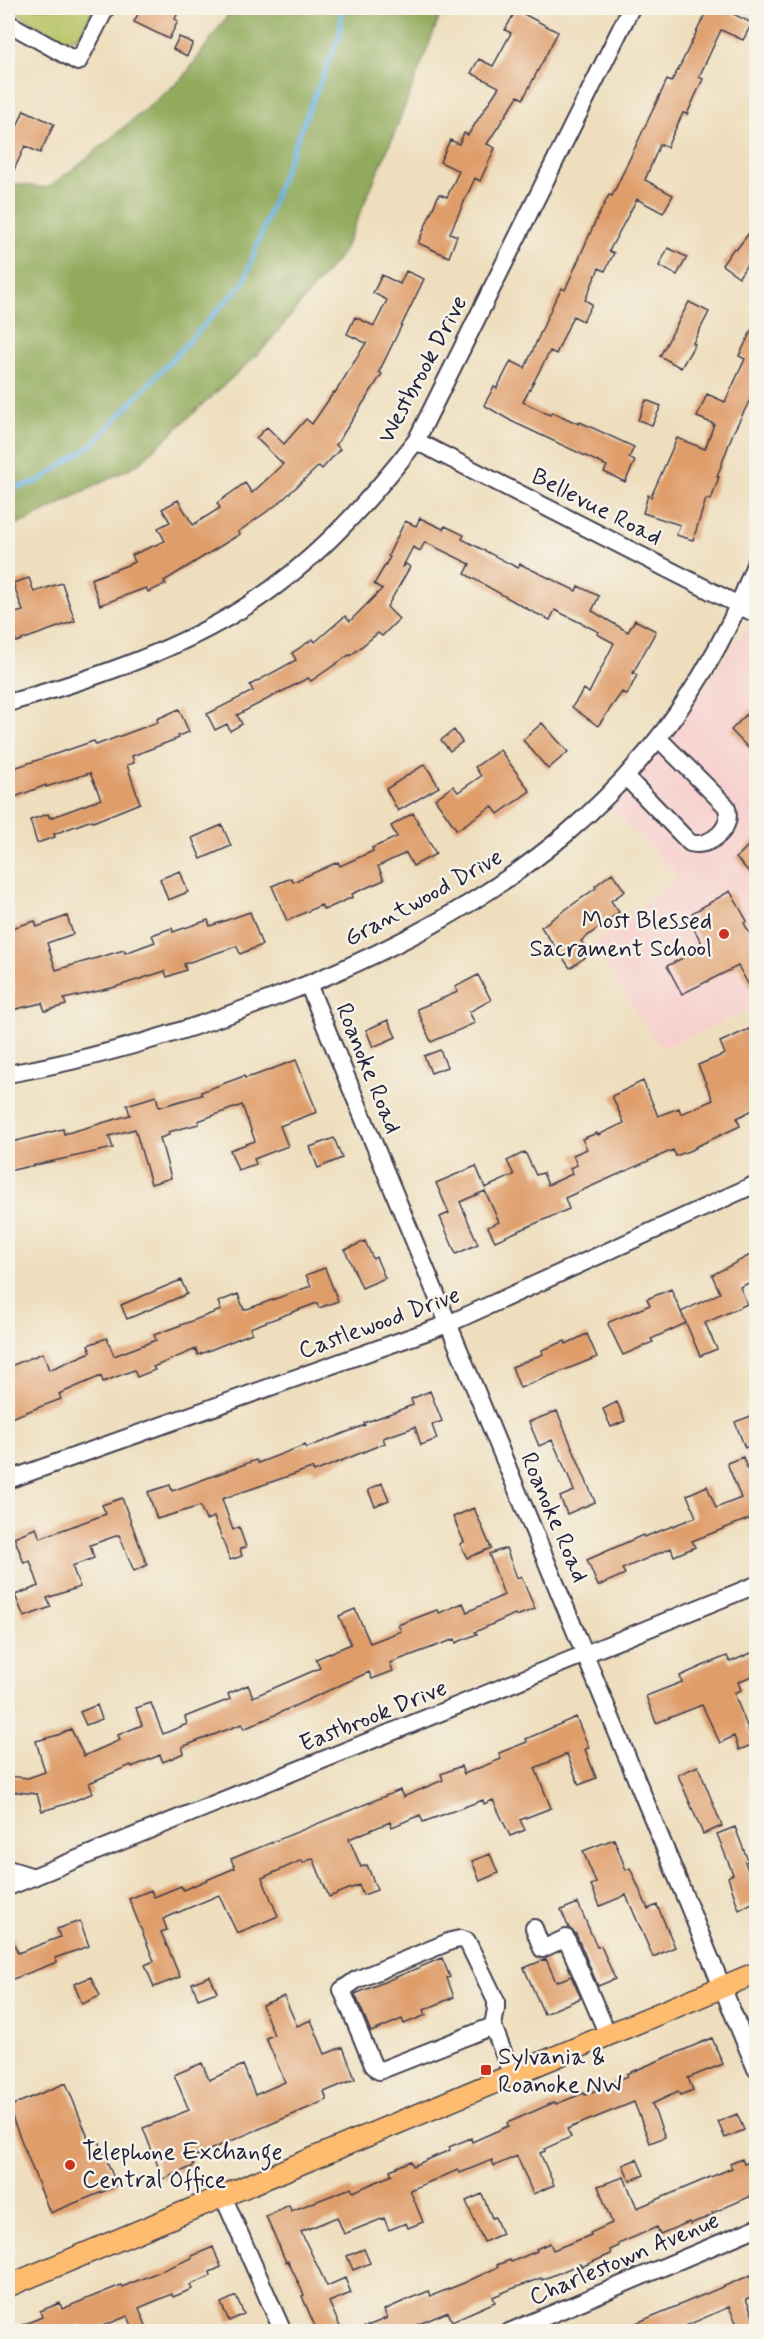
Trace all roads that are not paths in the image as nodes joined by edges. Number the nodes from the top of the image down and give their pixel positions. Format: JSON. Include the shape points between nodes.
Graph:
{"nodes":[{"id":1,"x":106,"y":8,"type":"edge"},
{"id":2,"x":632,"y":8,"type":"edge"},
{"id":3,"x":8,"y":23,"type":"edge"},
{"id":4,"x":416,"y":441,"type":"junction"},
{"id":5,"x":756,"y":562,"type":"edge"},
{"id":6,"x":740,"y":605,"type":"junction"},
{"id":7,"x":756,"y":614,"type":"edge"},
{"id":8,"x":8,"y":703,"type":"edge"},
{"id":9,"x":659,"y":739,"type":"junction"},
{"id":10,"x":626,"y":777,"type":"junction"},
{"id":11,"x":308,"y":984,"type":"junction"},
{"id":12,"x":8,"y":1074,"type":"edge"},
{"id":13,"x":756,"y":1184,"type":"edge"},
{"id":14,"x":448,"y":1324,"type":"junction"},
{"id":15,"x":8,"y":1480,"type":"edge"},
{"id":16,"x":756,"y":1585,"type":"edge"},
{"id":17,"x":587,"y":1654,"type":"junction"},
{"id":18,"x":8,"y":1869,"type":"edge"},
{"id":19,"x":34,"y":1877,"type":"junction"},
{"id":20,"x":8,"y":1887,"type":"edge"},
{"id":21,"x":534,"y":1928,"type":"dead end"},
{"id":22,"x":756,"y":1974,"type":"edge"},
{"id":23,"x":724,"y":1987,"type":"junction"},
{"id":24,"x":493,"y":2026,"type":"junction"},
{"id":25,"x":608,"y":2035,"type":"junction"},
{"id":26,"x":756,"y":2069,"type":"edge"},
{"id":27,"x":512,"y":2075,"type":"junction"},
{"id":28,"x":223,"y":2196,"type":"junction"},
{"id":29,"x":756,"y":2228,"type":"edge"},
{"id":30,"x":8,"y":2286,"type":"edge"},
{"id":31,"x":283,"y":2331,"type":"edge"},
{"id":32,"x":509,"y":2331,"type":"edge"}],
"edges":[{"from":1,"to":3,"type":"street","via":[[78,62]]},
{"from":2,"to":4,"type":"street","name":"Westbrook Drive"},
{"from":4,"to":6,"type":"street","name":"Bellevue Road"},
{"from":4,"to":8,"type":"street","name":"Westbrook Drive","via":[[344,526],[292,573],[232,615],[118,667]]},
{"from":5,"to":6,"type":"street","name":"Grantwood Drive"},
{"from":6,"to":7,"type":"street","name":"Bellevue Road"},
{"from":6,"to":9,"type":"street","name":"Grantwood Drive","via":[[706,670]]},
{"from":9,"to":10,"type":"street","name":"Grantwood Drive"},
{"from":9,"to":10,"type":"street","via":[[726,806],[726,826],[711,841],[690,843]]},
{"from":10,"to":11,"type":"street","name":"Grantwood Drive","via":[[564,837],[499,885],[422,931]]},
{"from":11,"to":12,"type":"street","name":"Grantwood Drive","via":[[136,1044]]},
{"from":11,"to":14,"type":"street","name":"Roanoke Road"},
{"from":13,"to":14,"type":"street","name":"Castlewood Drive"},
{"from":14,"to":15,"type":"street","name":"Castlewood Drive"},
{"from":14,"to":17,"type":"street","name":"Roanoke Road"},
{"from":16,"to":17,"type":"street","name":"Eastbrook Drive"},
{"from":17,"to":19,"type":"street","name":"Eastbrook Drive"},
{"from":17,"to":23,"type":"street","name":"Roanoke Road"},
{"from":18,"to":19,"type":"street"},
{"from":19,"to":20,"type":"street","name":"Eastbrook Drive"},
{"from":21,"to":25,"type":"street","via":[[542,1948],[566,1938]]},
{"from":22,"to":23,"type":"main road"},
{"from":23,"to":25,"type":"main road"},
{"from":23,"to":26,"type":"street","name":"Roanoke Road"},
{"from":24,"to":24,"type":"street","via":[[496,2001],[471,1947],[460,1939],[342,1989],[373,2065],[379,2071]]},
{"from":24,"to":27,"type":"street"},
{"from":25,"to":27,"type":"main road"},
{"from":27,"to":28,"type":"main road"},
{"from":28,"to":30,"type":"main road"},
{"from":28,"to":31,"type":"street"},
{"from":29,"to":32,"type":"street","name":"Charlestown Avenue"}]}
